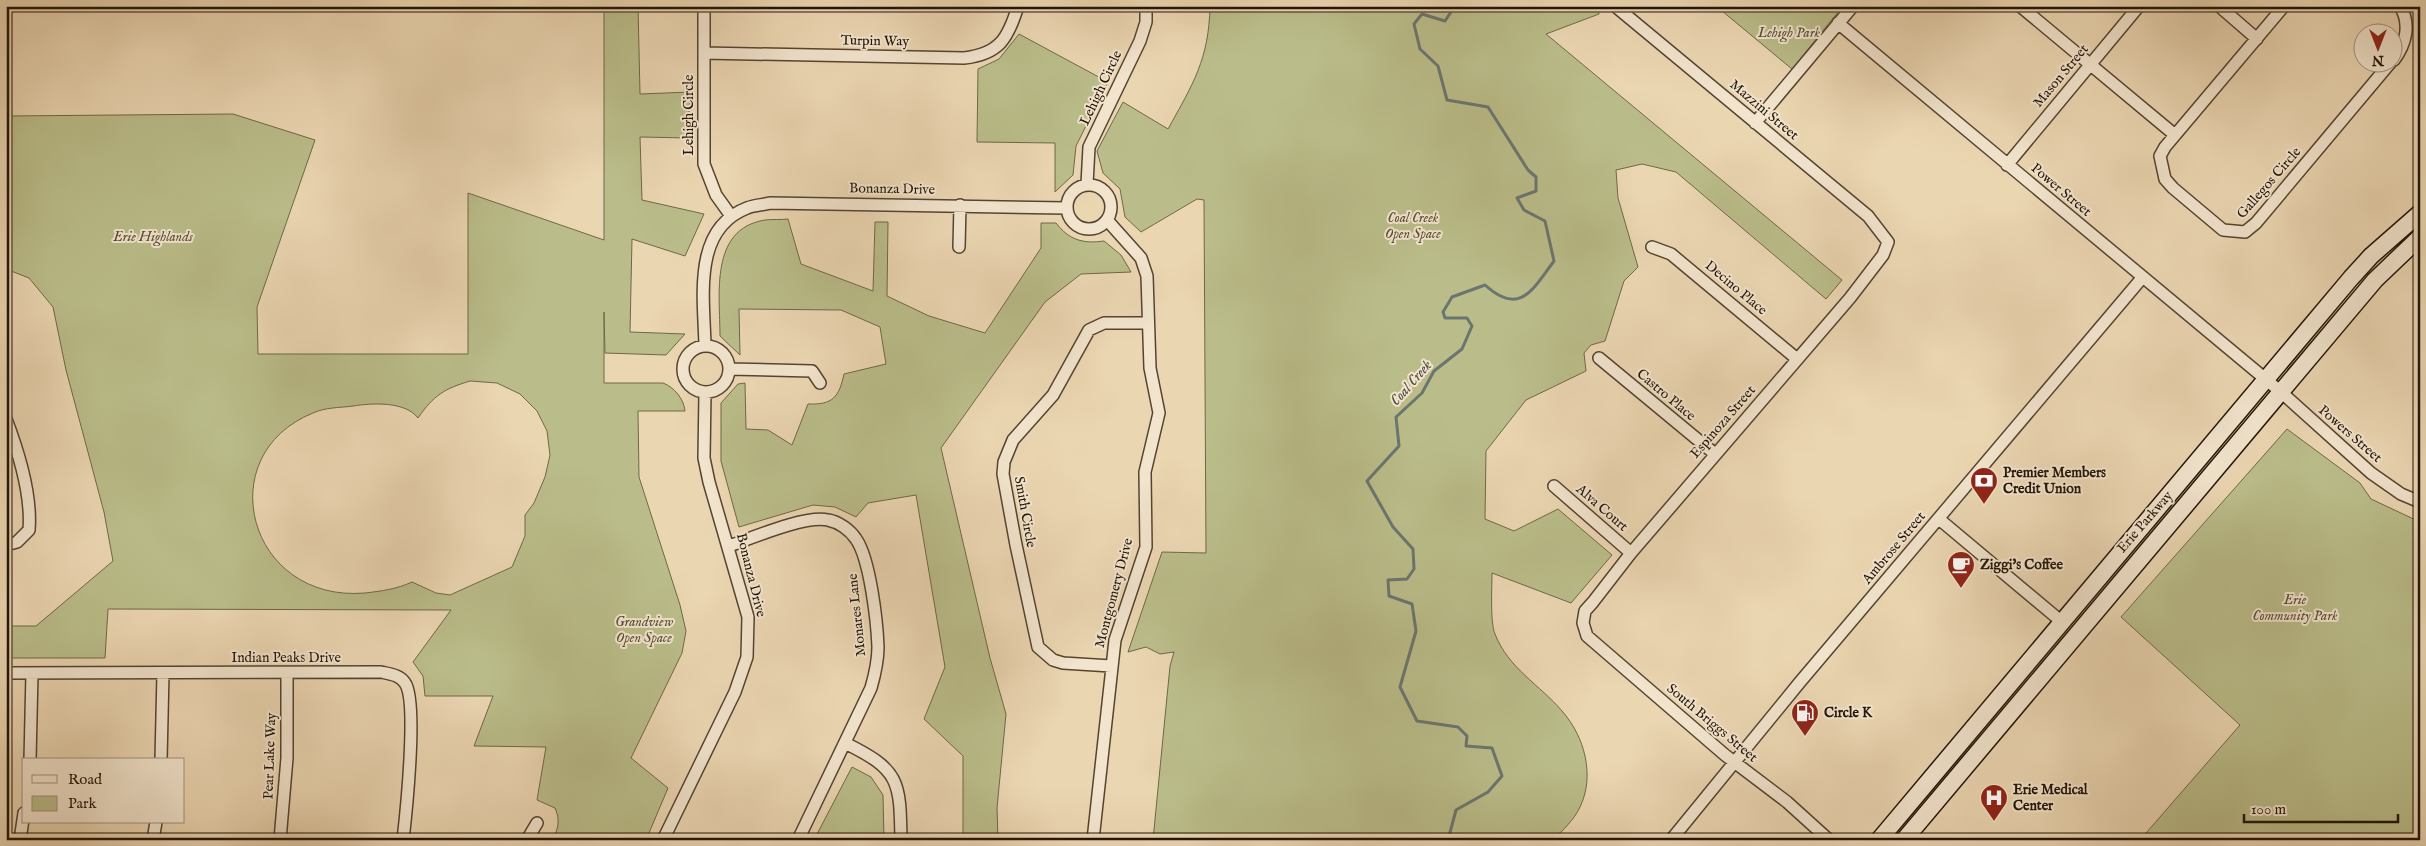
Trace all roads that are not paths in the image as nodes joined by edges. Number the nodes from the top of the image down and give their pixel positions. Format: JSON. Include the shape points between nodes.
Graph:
{"nodes":[{"id":1,"x":704,"y":6,"type":"edge"},
{"id":2,"x":1018,"y":6,"type":"edge"},
{"id":3,"x":1146,"y":6,"type":"edge"},
{"id":4,"x":1615,"y":6,"type":"edge"},
{"id":5,"x":1853,"y":6,"type":"edge"},
{"id":6,"x":2020,"y":6,"type":"edge"},
{"id":7,"x":2139,"y":6,"type":"edge"},
{"id":8,"x":2219,"y":6,"type":"edge"},
{"id":9,"x":2284,"y":6,"type":"edge"},
{"id":10,"x":2400,"y":6,"type":"edge"},
{"id":11,"x":1838,"y":23,"type":"junction"},
{"id":12,"x":2257,"y":39,"type":"junction"},
{"id":13,"x":2404,"y":41,"type":"edge"},
{"id":14,"x":704,"y":54,"type":"junction"},
{"id":15,"x":2089,"y":65,"type":"junction"},
{"id":16,"x":2383,"y":72,"type":"edge"},
{"id":17,"x":1755,"y":123,"type":"junction"},
{"id":18,"x":2175,"y":136,"type":"junction"},
{"id":19,"x":2007,"y":164,"type":"junction"},
{"id":20,"x":1087,"y":184,"type":"junction"},
{"id":21,"x":956,"y":205,"type":"junction"},
{"id":22,"x":1066,"y":208,"type":"junction"},
{"id":23,"x":2420,"y":213,"type":"edge"},
{"id":24,"x":731,"y":216,"type":"junction"},
{"id":25,"x":1106,"y":220,"type":"junction"},
{"id":26,"x":2420,"y":237,"type":"edge"},
{"id":27,"x":1888,"y":242,"type":"joint"},
{"id":28,"x":959,"y":247,"type":"dead end"},
{"id":29,"x":1652,"y":247,"type":"dead end"},
{"id":30,"x":2142,"y":278,"type":"junction"},
{"id":31,"x":1148,"y":323,"type":"junction"},
{"id":32,"x":706,"y":346,"type":"junction"},
{"id":33,"x":1599,"y":358,"type":"dead end"},
{"id":34,"x":1797,"y":359,"type":"junction"},
{"id":35,"x":729,"y":369,"type":"junction"},
{"id":36,"x":2265,"y":380,"type":"junction"},
{"id":37,"x":820,"y":383,"type":"dead end"},
{"id":38,"x":2281,"y":392,"type":"junction"},
{"id":39,"x":705,"y":393,"type":"junction"},
{"id":40,"x":6,"y":419,"type":"edge"},
{"id":41,"x":1715,"y":454,"type":"junction"},
{"id":42,"x":1554,"y":486,"type":"dead end"},
{"id":43,"x":2420,"y":502,"type":"edge"},
{"id":44,"x":1939,"y":519,"type":"junction"},
{"id":45,"x":6,"y":545,"type":"edge"},
{"id":46,"x":729,"y":546,"type":"junction"},
{"id":47,"x":1631,"y":553,"type":"junction"},
{"id":48,"x":2062,"y":622,"type":"junction"},
{"id":49,"x":1583,"y":623,"type":"joint"},
{"id":50,"x":1111,"y":666,"type":"junction"},
{"id":51,"x":6,"y":673,"type":"edge"},
{"id":52,"x":32,"y":673,"type":"junction"},
{"id":53,"x":163,"y":673,"type":"junction"},
{"id":54,"x":287,"y":673,"type":"junction"},
{"id":55,"x":846,"y":743,"type":"junction"},
{"id":56,"x":30,"y":758,"type":"edge"},
{"id":57,"x":161,"y":758,"type":"edge"},
{"id":58,"x":1735,"y":763,"type":"junction"},
{"id":59,"x":537,"y":823,"type":"dead end"},
{"id":60,"x":22,"y":824,"type":"edge"},
{"id":61,"x":156,"y":824,"type":"edge"},
{"id":62,"x":20,"y":840,"type":"edge"},
{"id":63,"x":153,"y":840,"type":"edge"},
{"id":64,"x":280,"y":840,"type":"edge"},
{"id":65,"x":403,"y":840,"type":"edge"},
{"id":66,"x":527,"y":840,"type":"edge"},
{"id":67,"x":663,"y":840,"type":"edge"},
{"id":68,"x":798,"y":840,"type":"edge"},
{"id":69,"x":900,"y":840,"type":"edge"},
{"id":70,"x":1093,"y":840,"type":"edge"},
{"id":71,"x":1671,"y":840,"type":"edge"},
{"id":72,"x":1830,"y":840,"type":"edge"},
{"id":73,"x":1879,"y":840,"type":"edge"},
{"id":74,"x":1904,"y":840,"type":"edge"}],
"edges":[{"from":1,"to":14,"type":"street","name":"Lehigh Circle"},
{"from":2,"to":14,"type":"street","name":"Turpin Way","via":[[1000,46],[978,56]]},
{"from":3,"to":20,"type":"street","name":"Lehigh Circle","via":[[1146,22],[1140,40],[1089,147]]},
{"from":4,"to":17,"type":"street","name":"Mazzini Street"},
{"from":5,"to":11,"type":"street"},
{"from":6,"to":15,"type":"street"},
{"from":7,"to":15,"type":"street","name":"Mason Street"},
{"from":8,"to":12,"type":"street"},
{"from":9,"to":12,"type":"street","name":"Gallegos Circle"},
{"from":10,"to":13,"type":"street","name":"Gallegos Circle","via":[[2406,20]]},
{"from":11,"to":17,"type":"street"},
{"from":11,"to":19,"type":"street","name":"Power Street"},
{"from":12,"to":18,"type":"street","name":"Gallegos Circle"},
{"from":14,"to":24,"type":"street","name":"Lehigh Circle","via":[[704,164],[716,195]]},
{"from":15,"to":18,"type":"street"},
{"from":15,"to":19,"type":"street","name":"Mason Street"},
{"from":16,"to":18,"type":"street","name":"Gallegos Circle","via":[[2245,232],[2223,230],[2165,179],[2160,156]]},
{"from":17,"to":27,"type":"street","name":"Mazzini Street","via":[[1868,216]]},
{"from":19,"to":30,"type":"street","name":"Power Street"},
{"from":20,"to":22,"type":"street","via":[[1070,194]]},
{"from":20,"to":25,"type":"street","via":[[1101,188],[1110,200]]},
{"from":21,"to":22,"type":"street"},
{"from":21,"to":24,"type":"street","name":"Bonanza Drive","via":[[770,203]]},
{"from":21,"to":28,"type":"street"},
{"from":22,"to":25,"type":"street","via":[[1072,222],[1078,226],[1094,228]]},
{"from":23,"to":36,"type":"main road","name":"Erie Parkway","via":[[2371,256]]},
{"from":24,"to":32,"type":"street","name":"Bonanza Drive","via":[[715,231],[706,256]]},
{"from":25,"to":31,"type":"street","name":"Montgomery Drive","via":[[1141,258],[1147,276]]},
{"from":26,"to":38,"type":"main road","name":"Erie Parkway","via":[[2375,280]]},
{"from":27,"to":34,"type":"street","name":"Espinoza Street","via":[[1883,255]]},
{"from":29,"to":34,"type":"street","name":"Decino Place","via":[[1671,254]]},
{"from":30,"to":36,"type":"street","name":"Power Street"},
{"from":30,"to":44,"type":"street","name":"Ambrose Street"},
{"from":31,"to":50,"type":"street","name":"Montgomery Drive","via":[[1150,368],[1159,413],[1145,472],[1146,547],[1115,640]]},
{"from":31,"to":50,"type":"street","name":"Smith Circle","via":[[1104,323],[1089,330],[1049,400],[1013,440],[1004,462],[1003,474],[1016,545],[1038,647],[1063,663]]},
{"from":32,"to":35,"type":"street","via":[[725,355]]},
{"from":32,"to":39,"type":"street","via":[[690,352],[682,367],[691,388]]},
{"from":33,"to":41,"type":"street","name":"Castro Place"},
{"from":34,"to":41,"type":"street","name":"Espinoza Street"},
{"from":35,"to":37,"type":"street","via":[[812,371]]},
{"from":35,"to":39,"type":"street","via":[[728,378],[722,386]]},
{"from":36,"to":38,"type":"street","name":"Powers Street"},
{"from":36,"to":48,"type":"main road","name":"Erie Parkway"},
{"from":38,"to":43,"type":"street","name":"Powers Street","via":[[2371,473]]},
{"from":38,"to":74,"type":"main road","name":"Erie Parkway"},
{"from":39,"to":46,"type":"street","name":"Bonanza Drive","via":[[704,458]]},
{"from":40,"to":45,"type":"street","via":[[19,459],[30,515],[29,530],[17,542]]},
{"from":41,"to":47,"type":"street","name":"Espinoza Street"},
{"from":42,"to":47,"type":"street","name":"Alva Court"},
{"from":44,"to":48,"type":"street"},
{"from":44,"to":58,"type":"street","name":"Ambrose Street"},
{"from":46,"to":55,"type":"street","name":"Monares Lane","via":[[808,520],[837,522],[856,539],[867,568],[878,647],[871,688]]},
{"from":46,"to":67,"type":"street","name":"Bonanza Drive","via":[[748,617],[747,657],[735,692]]},
{"from":47,"to":49,"type":"street","name":"Espinoza Street","via":[[1585,611]]},
{"from":48,"to":73,"type":"main road","name":"Erie Parkway"},
{"from":49,"to":58,"type":"street","name":"South Briggs Street","via":[[1587,636]]},
{"from":50,"to":70,"type":"street","name":"Montgomery Drive"},
{"from":51,"to":52,"type":"street","name":"Indian Peaks Drive"},
{"from":52,"to":53,"type":"street","name":"Indian Peaks Drive"},
{"from":52,"to":56,"type":"street"},
{"from":53,"to":54,"type":"street","name":"Indian Peaks Drive"},
{"from":53,"to":57,"type":"street"},
{"from":54,"to":64,"type":"street","name":"Pear Lake Way","via":[[287,758]]},
{"from":54,"to":65,"type":"street","name":"Indian Peaks Drive","via":[[381,672],[397,676],[406,684],[410,701],[410,756]]},
{"from":55,"to":68,"type":"street","name":"Monares Lane"},
{"from":55,"to":69,"type":"street","via":[[874,757],[896,781]]},
{"from":58,"to":71,"type":"street","name":"Ambrose Street"},
{"from":58,"to":72,"type":"street","name":"South Briggs Street"},
{"from":59,"to":66,"type":"street"},
{"from":60,"to":62,"type":"street"},
{"from":61,"to":63,"type":"street"}]}
